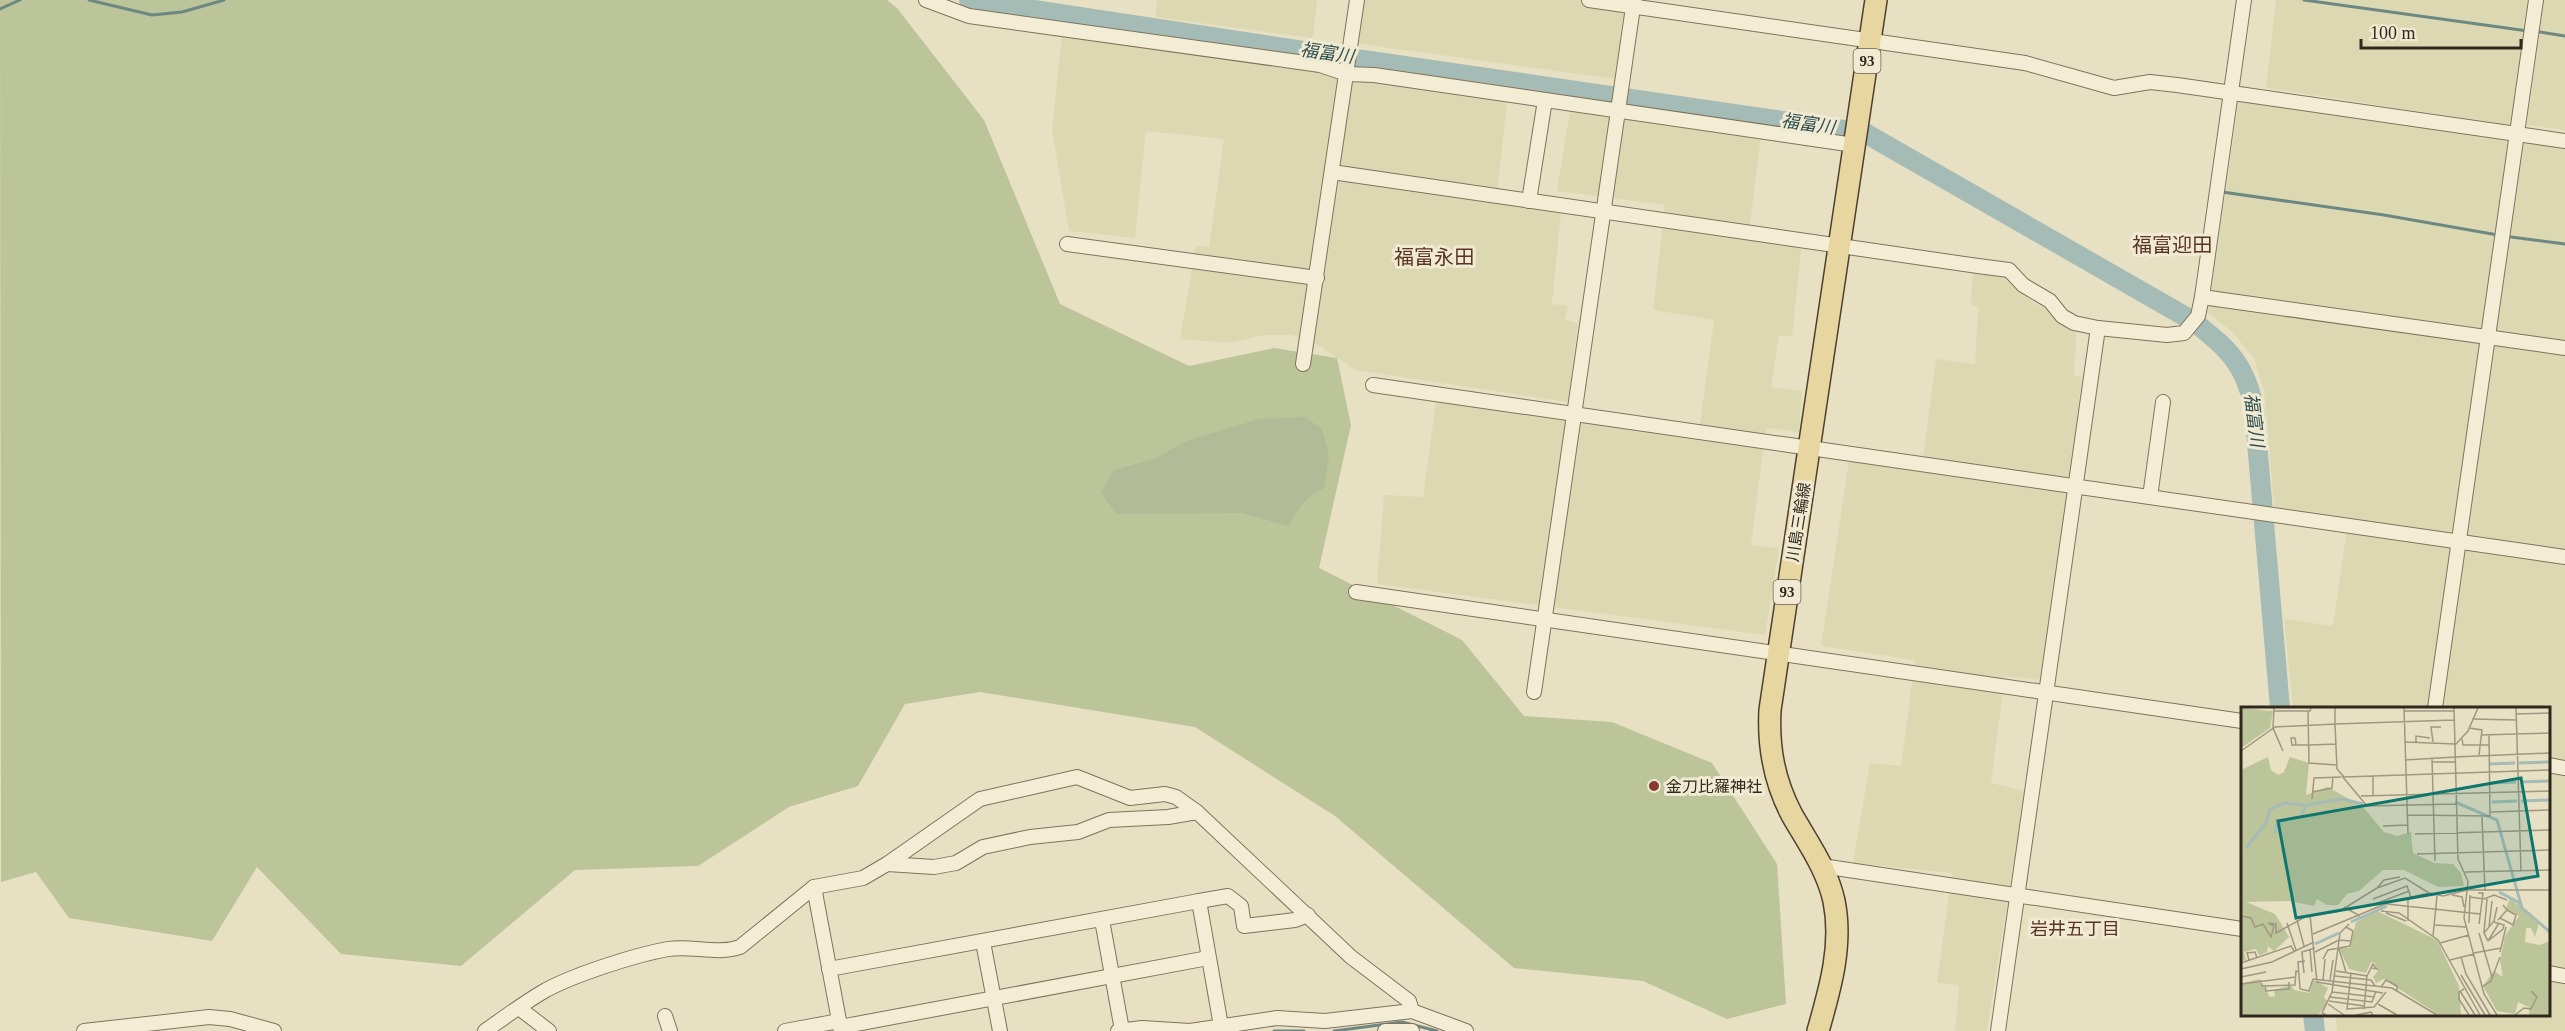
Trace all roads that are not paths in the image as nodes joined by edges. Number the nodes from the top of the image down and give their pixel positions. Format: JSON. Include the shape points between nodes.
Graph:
{"nodes":[{"id":1,"x":926,"y":0,"type":"edge"},
{"id":2,"x":1357,"y":0,"type":"edge"},
{"id":3,"x":1589,"y":0,"type":"edge"},
{"id":4,"x":1876,"y":0,"type":"edge"},
{"id":5,"x":2244,"y":0,"type":"edge"},
{"id":6,"x":2536,"y":0,"type":"edge"},
{"id":7,"x":1633,"y":3,"type":"edge"},
{"id":8,"x":1871,"y":40,"type":"junction"},
{"id":9,"x":1347,"y":71,"type":"junction"},
{"id":10,"x":2234,"y":93,"type":"junction"},
{"id":11,"x":1545,"y":100,"type":"junction"},
{"id":12,"x":1618,"y":109,"type":"junction"},
{"id":13,"x":2517,"y":134,"type":"junction"},
{"id":14,"x":1855,"y":136,"type":"junction"},
{"id":15,"x":2565,"y":141,"type":"edge"},
{"id":16,"x":1332,"y":172,"type":"junction"},
{"id":17,"x":1529,"y":201,"type":"junction"},
{"id":18,"x":1602,"y":212,"type":"junction"},
{"id":19,"x":1067,"y":244,"type":"dead end"},
{"id":20,"x":1839,"y":245,"type":"junction"},
{"id":21,"x":1317,"y":278,"type":"junction"},
{"id":22,"x":2205,"y":297,"type":"junction"},
{"id":23,"x":2098,"y":328,"type":"junction"},
{"id":24,"x":2489,"y":337,"type":"junction"},
{"id":25,"x":2565,"y":348,"type":"edge"},
{"id":26,"x":1303,"y":364,"type":"dead end"},
{"id":27,"x":1373,"y":385,"type":"dead end"},
{"id":28,"x":2163,"y":402,"type":"dead end"},
{"id":29,"x":1574,"y":414,"type":"junction"},
{"id":30,"x":1809,"y":450,"type":"junction"},
{"id":31,"x":2077,"y":487,"type":"junction"},
{"id":32,"x":2150,"y":497,"type":"junction"},
{"id":33,"x":2459,"y":542,"type":"junction"},
{"id":34,"x":2565,"y":557,"type":"edge"},
{"id":35,"x":1356,"y":592,"type":"dead end"},
{"id":36,"x":1545,"y":621,"type":"junction"},
{"id":37,"x":1778,"y":653,"type":"junction"},
{"id":38,"x":1534,"y":692,"type":"dead end"},
{"id":39,"x":2047,"y":692,"type":"junction"},
{"id":40,"x":2435,"y":707,"type":"edge"},
{"id":41,"x":2241,"y":721,"type":"edge"},
{"id":42,"x":2550,"y":765,"type":"edge"},
{"id":43,"x":2565,"y":768,"type":"edge"},
{"id":44,"x":1197,"y":812,"type":"junction"},
{"id":45,"x":886,"y":864,"type":"junction"},
{"id":46,"x":1822,"y":866,"type":"junction"},
{"id":47,"x":814,"y":887,"type":"junction"},
{"id":48,"x":2018,"y":897,"type":"junction"},
{"id":49,"x":1199,"y":902,"type":"junction"},
{"id":50,"x":1308,"y":915,"type":"junction"},
{"id":51,"x":1102,"y":920,"type":"junction"},
{"id":52,"x":2241,"y":929,"type":"edge"},
{"id":53,"x":983,"y":942,"type":"junction"},
{"id":54,"x":1208,"y":958,"type":"junction"},
{"id":55,"x":830,"y":969,"type":"junction"},
{"id":56,"x":2550,"y":973,"type":"edge"},
{"id":57,"x":2565,"y":975,"type":"edge"},
{"id":58,"x":1112,"y":976,"type":"junction"},
{"id":59,"x":994,"y":998,"type":"junction"},
{"id":60,"x":519,"y":1008,"type":"junction"},
{"id":61,"x":1412,"y":1011,"type":"junction"},
{"id":62,"x":665,"y":1016,"type":"dead end"},
{"id":63,"x":840,"y":1026,"type":"edge"},
{"id":64,"x":1221,"y":1026,"type":"junction"},
{"id":65,"x":153,"y":1027,"type":"edge"},
{"id":66,"x":1120,"y":1030,"type":"edge"},
{"id":67,"x":84,"y":1031,"type":"edge"},
{"id":68,"x":274,"y":1031,"type":"edge"},
{"id":69,"x":485,"y":1031,"type":"edge"},
{"id":70,"x":549,"y":1031,"type":"edge"},
{"id":71,"x":670,"y":1031,"type":"edge"},
{"id":72,"x":785,"y":1031,"type":"edge"},
{"id":73,"x":1000,"y":1031,"type":"edge"},
{"id":74,"x":1190,"y":1031,"type":"edge"},
{"id":75,"x":1385,"y":1031,"type":"edge"},
{"id":76,"x":1412,"y":1031,"type":"edge"},
{"id":77,"x":1466,"y":1031,"type":"edge"},
{"id":78,"x":1818,"y":1031,"type":"edge"},
{"id":79,"x":1998,"y":1031,"type":"edge"}],
"edges":[{"from":1,"to":9,"type":"street","via":[[969,16]]},
{"from":2,"to":9,"type":"street"},
{"from":3,"to":7,"type":"street"},
{"from":4,"to":8,"type":"main road","name":"川島三輪線","number":"93"},
{"from":5,"to":10,"type":"street"},
{"from":6,"to":13,"type":"street"},
{"from":7,"to":8,"type":"street"},
{"from":7,"to":12,"type":"street"},
{"from":8,"to":10,"type":"street","via":[[2025,63],[2114,88],[2150,82]]},
{"from":8,"to":14,"type":"main road","name":"川島三輪線","number":"93"},
{"from":9,"to":11,"type":"street"},
{"from":9,"to":16,"type":"street"},
{"from":10,"to":13,"type":"street"},
{"from":10,"to":22,"type":"street"},
{"from":11,"to":12,"type":"street"},
{"from":11,"to":17,"type":"street"},
{"from":12,"to":14,"type":"street"},
{"from":12,"to":18,"type":"street"},
{"from":13,"to":15,"type":"street"},
{"from":13,"to":24,"type":"street"},
{"from":14,"to":20,"type":"main road","name":"川島三輪線","number":"93"},
{"from":16,"to":17,"type":"street"},
{"from":16,"to":21,"type":"street"},
{"from":17,"to":18,"type":"street"},
{"from":18,"to":20,"type":"street"},
{"from":18,"to":29,"type":"street"},
{"from":19,"to":21,"type":"street"},
{"from":20,"to":23,"type":"street","via":[[2004,268],[2050,301],[2062,316]]},
{"from":20,"to":30,"type":"main road","name":"川島三輪線","number":"93"},
{"from":21,"to":26,"type":"street"},
{"from":22,"to":23,"type":"street","via":[[2184,333]]},
{"from":22,"to":24,"type":"street"},
{"from":23,"to":31,"type":"street"},
{"from":24,"to":25,"type":"street"},
{"from":24,"to":33,"type":"street"},
{"from":27,"to":29,"type":"street"},
{"from":28,"to":32,"type":"street"},
{"from":29,"to":30,"type":"street"},
{"from":29,"to":36,"type":"street"},
{"from":30,"to":31,"type":"street"},
{"from":30,"to":37,"type":"main road","name":"川島三輪線","number":"93"},
{"from":31,"to":32,"type":"street"},
{"from":31,"to":39,"type":"street"},
{"from":32,"to":33,"type":"street"},
{"from":33,"to":34,"type":"street"},
{"from":33,"to":40,"type":"street"},
{"from":35,"to":36,"type":"street"},
{"from":36,"to":37,"type":"street"},
{"from":36,"to":38,"type":"street"},
{"from":37,"to":39,"type":"street"},
{"from":37,"to":46,"type":"main road","name":"川島三輪線","number":"93","via":[[1768,741],[1773,769],[1792,814]]},
{"from":39,"to":41,"type":"street"},
{"from":39,"to":48,"type":"street"},
{"from":42,"to":43,"type":"street"},
{"from":44,"to":45,"type":"street","via":[[1109,820],[1078,832],[983,847],[956,863],[934,867]]},
{"from":44,"to":45,"type":"street","via":[[1176,797],[1165,794],[1130,798],[1077,777],[980,799]]},
{"from":44,"to":50,"type":"street"},
{"from":45,"to":47,"type":"street","via":[[863,878]]},
{"from":46,"to":48,"type":"street"},
{"from":46,"to":78,"type":"main road","name":"川島三輪線","number":"93","via":[[1834,901],[1837,931],[1836,957]]},
{"from":47,"to":55,"type":"street"},
{"from":47,"to":60,"type":"street","via":[[740,947],[726,951],[688,946],[666,949],[576,976]]},
{"from":48,"to":52,"type":"street"},
{"from":48,"to":79,"type":"street"},
{"from":49,"to":50,"type":"street","via":[[1228,896],[1241,906],[1244,926]]},
{"from":49,"to":51,"type":"street"},
{"from":49,"to":54,"type":"street"},
{"from":50,"to":61,"type":"street","via":[[1351,957],[1409,1001]]},
{"from":51,"to":53,"type":"street"},
{"from":51,"to":58,"type":"street"},
{"from":53,"to":55,"type":"street"},
{"from":53,"to":59,"type":"street"},
{"from":54,"to":58,"type":"street"},
{"from":54,"to":64,"type":"street"},
{"from":55,"to":63,"type":"street"},
{"from":56,"to":57,"type":"street"},
{"from":58,"to":59,"type":"street"},
{"from":58,"to":66,"type":"street"},
{"from":59,"to":63,"type":"street"},
{"from":59,"to":73,"type":"street"},
{"from":60,"to":69,"type":"street"},
{"from":60,"to":70,"type":"street"},
{"from":61,"to":64,"type":"street","via":[[1325,1021],[1277,1018]]},
{"from":61,"to":77,"type":"street"},
{"from":62,"to":71,"type":"street"},
{"from":63,"to":72,"type":"street"},
{"from":64,"to":74,"type":"street"},
{"from":65,"to":67,"type":"street"},
{"from":65,"to":68,"type":"street","via":[[209,1017]]},
{"from":66,"to":74,"type":"street"},
{"from":75,"to":76,"type":"street"}]}
